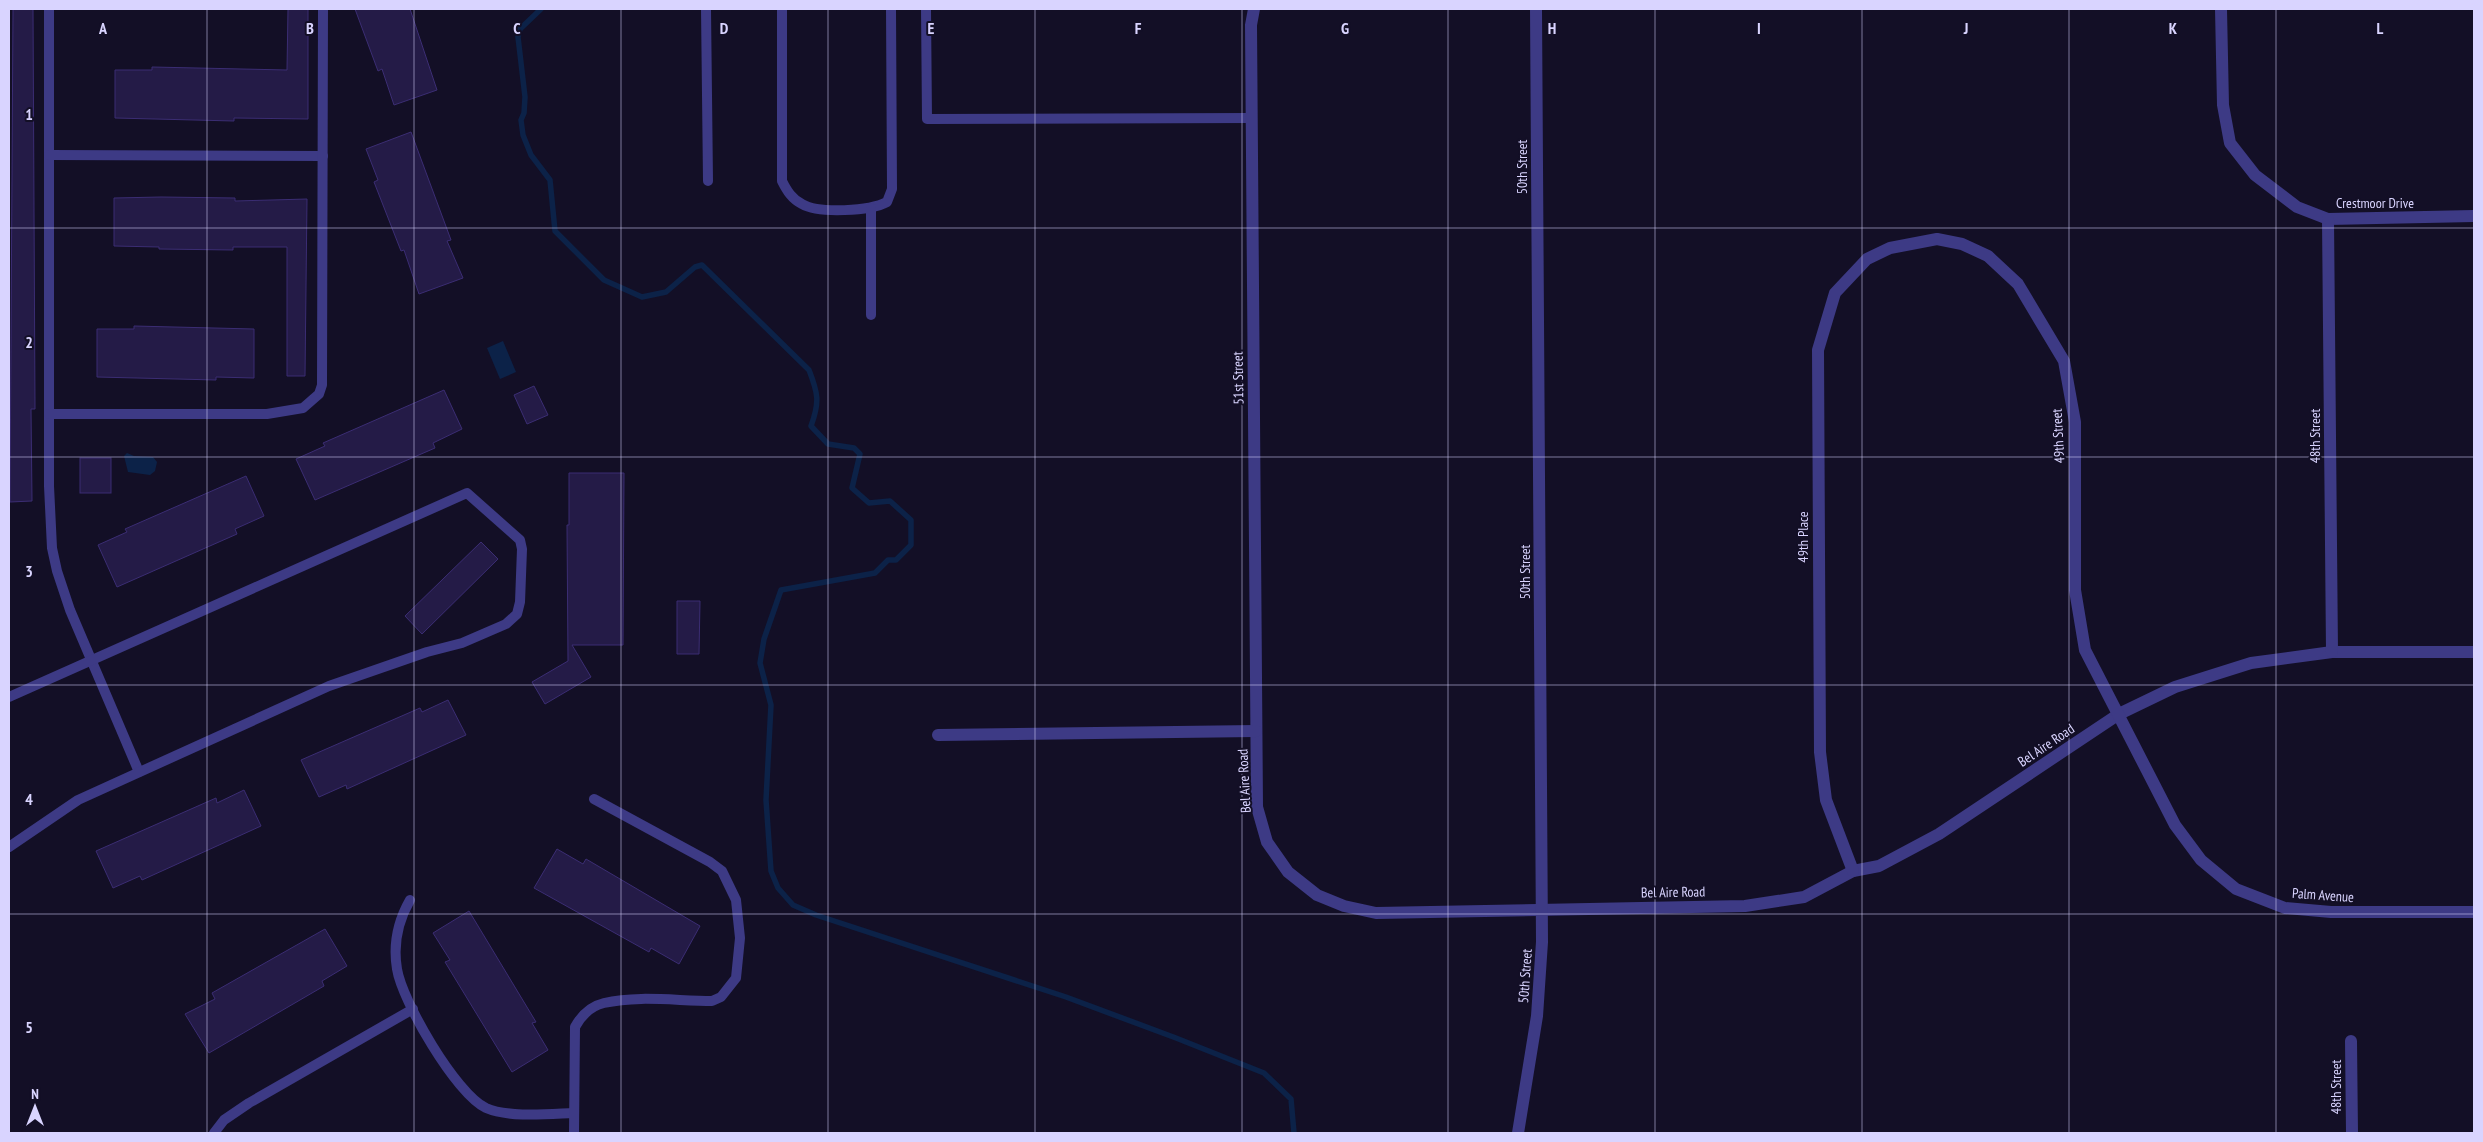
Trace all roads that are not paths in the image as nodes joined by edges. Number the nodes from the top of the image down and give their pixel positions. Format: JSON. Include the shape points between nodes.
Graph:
{"nodes":[{"id":1,"x":49,"y":9,"type":"edge"},
{"id":2,"x":323,"y":9,"type":"edge"},
{"id":3,"x":706,"y":9,"type":"edge"},
{"id":4,"x":782,"y":9,"type":"edge"},
{"id":5,"x":891,"y":9,"type":"edge"},
{"id":6,"x":926,"y":9,"type":"edge"},
{"id":7,"x":1254,"y":9,"type":"edge"},
{"id":8,"x":1536,"y":9,"type":"edge"},
{"id":9,"x":2222,"y":9,"type":"edge"},
{"id":10,"x":1252,"y":118,"type":"junction"},
{"id":11,"x":49,"y":155,"type":"junction"},
{"id":12,"x":323,"y":156,"type":"junction"},
{"id":13,"x":708,"y":181,"type":"dead end"},
{"id":14,"x":871,"y":208,"type":"junction"},
{"id":15,"x":2474,"y":216,"type":"edge"},
{"id":16,"x":2328,"y":219,"type":"junction"},
{"id":17,"x":1910,"y":243,"type":"joint"},
{"id":18,"x":871,"y":315,"type":"dead end"},
{"id":19,"x":49,"y":414,"type":"junction"},
{"id":20,"x":2332,"y":652,"type":"junction"},
{"id":21,"x":2474,"y":652,"type":"edge"},
{"id":22,"x":92,"y":660,"type":"junction"},
{"id":23,"x":9,"y":697,"type":"edge"},
{"id":24,"x":2119,"y":714,"type":"junction"},
{"id":25,"x":1256,"y":731,"type":"junction"},
{"id":26,"x":938,"y":735,"type":"dead end"},
{"id":27,"x":139,"y":772,"type":"junction"},
{"id":28,"x":594,"y":799,"type":"dead end"},
{"id":29,"x":9,"y":847,"type":"edge"},
{"id":30,"x":1854,"y":871,"type":"junction"},
{"id":31,"x":410,"y":900,"type":"dead end"},
{"id":32,"x":1542,"y":909,"type":"junction"},
{"id":33,"x":2474,"y":912,"type":"edge"},
{"id":34,"x":413,"y":1009,"type":"junction"},
{"id":35,"x":2351,"y":1041,"type":"dead end"},
{"id":36,"x":573,"y":1113,"type":"junction"},
{"id":37,"x":214,"y":1133,"type":"edge"},
{"id":38,"x":574,"y":1133,"type":"edge"},
{"id":39,"x":1518,"y":1133,"type":"edge"},
{"id":40,"x":2352,"y":1133,"type":"edge"}],
"edges":[{"from":1,"to":11,"type":"lane"},
{"from":2,"to":12,"type":"lane"},
{"from":3,"to":13,"type":"lane"},
{"from":4,"to":14,"type":"lane","via":[[782,181],[794,199],[812,208]]},
{"from":5,"to":14,"type":"lane","via":[[892,189],[887,202]]},
{"from":6,"to":10,"type":"lane","via":[[927,119]]},
{"from":7,"to":10,"type":"street","name":"51st Street","via":[[1251,25]]},
{"from":8,"to":32,"type":"street","name":"50th Street"},
{"from":9,"to":16,"type":"street","name":"Crestmoor Drive","via":[[2223,105],[2230,143],[2255,175],[2298,207]]},
{"from":10,"to":25,"type":"street","name":"51st Street"},
{"from":11,"to":12,"type":"lane"},
{"from":11,"to":19,"type":"lane"},
{"from":12,"to":19,"type":"lane","via":[[322,385],[313,400],[303,408],[267,414]]},
{"from":14,"to":18,"type":"lane"},
{"from":15,"to":16,"type":"street","name":"Crestmoor Drive"},
{"from":16,"to":20,"type":"street","name":"48th Street"},
{"from":17,"to":24,"type":"street","name":"49th Street","via":[[1937,239],[1962,244],[1988,256],[2018,284],[2064,362],[2075,422],[2075,590],[2078,618],[2085,650]]},
{"from":17,"to":30,"type":"street","name":"49th Place","via":[[1867,259],[1835,293],[1818,350],[1820,752],[1826,800]]},
{"from":19,"to":22,"type":"lane","via":[[52,548],[70,610]]},
{"from":20,"to":21,"type":"street","name":"Bel Aire Road"},
{"from":20,"to":24,"type":"street","name":"Bel Aire Road","via":[[2251,664],[2176,687]]},
{"from":22,"to":23,"type":"lane"},
{"from":22,"to":27,"type":"lane"},
{"from":22,"to":27,"type":"lane","via":[[467,493],[520,540],[520,602],[516,614],[506,624],[462,643],[330,686]]},
{"from":24,"to":30,"type":"street","name":"Bel Aire Road","via":[[1939,834],[1879,866]]},
{"from":24,"to":33,"type":"street","name":"Palm Avenue","via":[[2176,826],[2201,860],[2236,889],[2285,908],[2331,912]]},
{"from":25,"to":26,"type":"street","name":"Bel Aire Road"},
{"from":25,"to":32,"type":"street","name":"Bel Aire Road","via":[[1257,807],[1268,842],[1288,872],[1317,894],[1344,906],[1376,913]]},
{"from":27,"to":29,"type":"lane","via":[[78,800]]},
{"from":28,"to":36,"type":"lane","via":[[722,871],[736,900],[740,938],[736,978],[717,999],[628,1000],[602,1004],[587,1011],[575,1027]]},
{"from":30,"to":32,"type":"street","name":"Bel Aire Road","via":[[1804,897],[1745,906]]},
{"from":31,"to":34,"type":"lane","via":[[397,932],[396,952],[397,970]]},
{"from":32,"to":39,"type":"street","name":"50th Street","via":[[1536,1016]]},
{"from":34,"to":36,"type":"lane","via":[[455,1080],[486,1108],[518,1114]]},
{"from":34,"to":37,"type":"lane","via":[[249,1103],[224,1120]]},
{"from":35,"to":40,"type":"street","name":"48th Street"},
{"from":36,"to":38,"type":"lane"}]}
